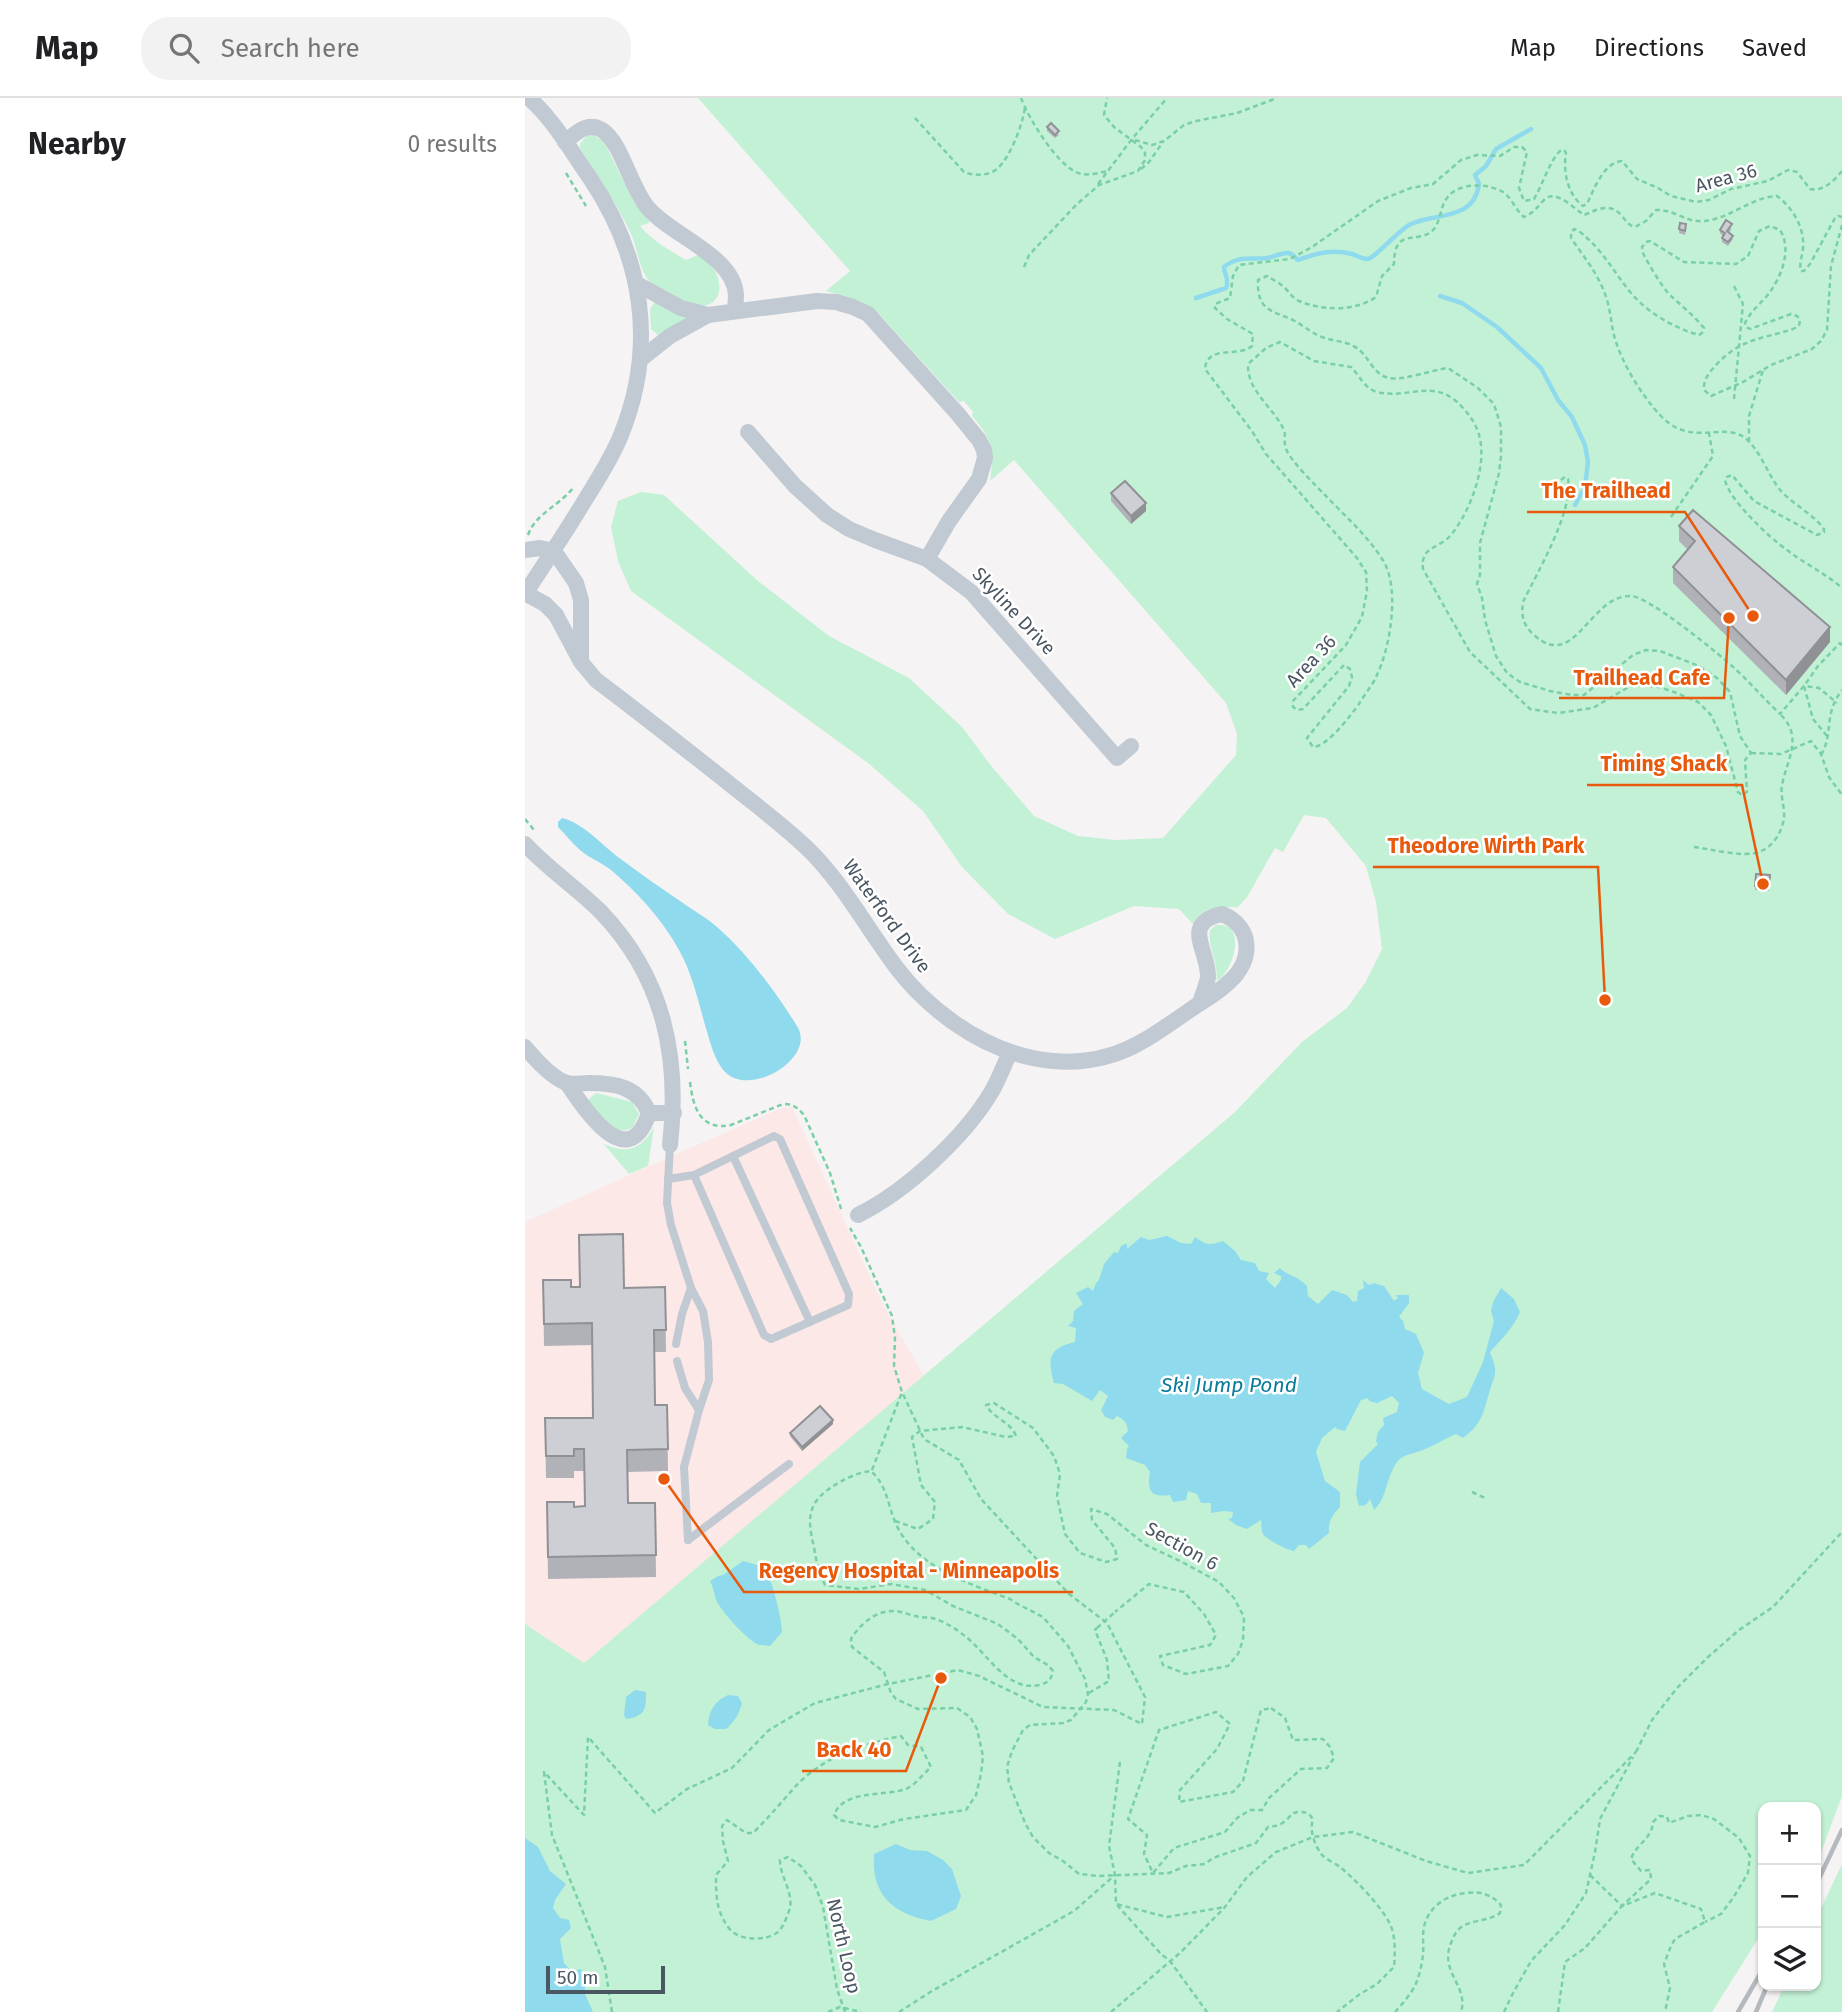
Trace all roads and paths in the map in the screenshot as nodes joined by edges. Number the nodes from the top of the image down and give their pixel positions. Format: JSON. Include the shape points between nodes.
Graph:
{"nodes":[{"id":1,"x":529,"y":98,"type":"edge"},
{"id":2,"x":1021,"y":98,"type":"edge"},
{"id":3,"x":1107,"y":98,"type":"edge"},
{"id":4,"x":1167,"y":98,"type":"edge"},
{"id":5,"x":1277,"y":98,"type":"edge"},
{"id":6,"x":1024,"y":107,"type":"junction"},
{"id":7,"x":915,"y":118,"type":"dead end"},
{"id":8,"x":1132,"y":139,"type":"junction"},
{"id":9,"x":1164,"y":141,"type":"junction"},
{"id":10,"x":565,"y":142,"type":"junction"},
{"id":11,"x":563,"y":169,"type":"dead end"},
{"id":12,"x":1108,"y":171,"type":"junction"},
{"id":13,"x":1842,"y":171,"type":"edge"},
{"id":14,"x":1138,"y":172,"type":"junction"},
{"id":15,"x":1094,"y":189,"type":"junction"},
{"id":16,"x":590,"y":212,"type":"dead end"},
{"id":17,"x":1842,"y":217,"type":"edge"},
{"id":18,"x":1842,"y":225,"type":"edge"},
{"id":19,"x":1024,"y":267,"type":"dead end"},
{"id":20,"x":637,"y":284,"type":"junction"},
{"id":21,"x":1734,"y":286,"type":"dead end"},
{"id":22,"x":735,"y":311,"type":"junction"},
{"id":23,"x":708,"y":315,"type":"junction"},
{"id":24,"x":1739,"y":345,"type":"junction"},
{"id":25,"x":641,"y":359,"type":"junction"},
{"id":26,"x":1763,"y":369,"type":"junction"},
{"id":27,"x":1735,"y":385,"type":"junction"},
{"id":28,"x":1734,"y":399,"type":"dead end"},
{"id":29,"x":748,"y":432,"type":"dead end"},
{"id":30,"x":1709,"y":433,"type":"junction"},
{"id":31,"x":1749,"y":442,"type":"junction"},
{"id":32,"x":1554,"y":485,"type":"dead end"},
{"id":33,"x":573,"y":488,"type":"dead end"},
{"id":34,"x":1671,"y":517,"type":"dead end"},
{"id":35,"x":526,"y":550,"type":"edge"},
{"id":36,"x":554,"y":551,"type":"junction"},
{"id":37,"x":927,"y":559,"type":"junction"},
{"id":38,"x":1842,"y":588,"type":"edge"},
{"id":39,"x":525,"y":593,"type":"edge"},
{"id":40,"x":1842,"y":645,"type":"edge"},
{"id":41,"x":581,"y":662,"type":"junction"},
{"id":42,"x":1804,"y":686,"type":"junction"},
{"id":43,"x":1842,"y":690,"type":"edge"},
{"id":44,"x":1835,"y":702,"type":"junction"},
{"id":45,"x":1780,"y":714,"type":"junction"},
{"id":46,"x":1827,"y":736,"type":"junction"},
{"id":47,"x":1131,"y":746,"type":"dead end"},
{"id":48,"x":1793,"y":748,"type":"junction"},
{"id":49,"x":1751,"y":753,"type":"junction"},
{"id":50,"x":1821,"y":755,"type":"junction"},
{"id":51,"x":1842,"y":795,"type":"edge"},
{"id":52,"x":525,"y":819,"type":"edge"},
{"id":53,"x":536,"y":832,"type":"dead end"},
{"id":54,"x":525,"y":845,"type":"edge"},
{"id":55,"x":1694,"y":847,"type":"dead end"},
{"id":56,"x":1200,"y":1003,"type":"junction"},
{"id":57,"x":685,"y":1040,"type":"dead end"},
{"id":58,"x":525,"y":1047,"type":"edge"},
{"id":59,"x":1010,"y":1052,"type":"junction"},
{"id":60,"x":689,"y":1072,"type":"dead end"},
{"id":61,"x":689,"y":1082,"type":"dead end"},
{"id":62,"x":567,"y":1083,"type":"junction"},
{"id":63,"x":649,"y":1113,"type":"junction"},
{"id":64,"x":674,"y":1113,"type":"junction"},
{"id":65,"x":670,"y":1145,"type":"joint"},
{"id":66,"x":733,"y":1156,"type":"junction"},
{"id":67,"x":694,"y":1175,"type":"junction"},
{"id":68,"x":668,"y":1179,"type":"junction"},
{"id":69,"x":858,"y":1215,"type":"dead end"},
{"id":70,"x":691,"y":1288,"type":"junction"},
{"id":71,"x":810,"y":1322,"type":"junction"},
{"id":72,"x":676,"y":1344,"type":"dead end"},
{"id":73,"x":677,"y":1361,"type":"dead end"},
{"id":74,"x":902,"y":1392,"type":"junction"},
{"id":75,"x":699,"y":1410,"type":"junction"},
{"id":76,"x":920,"y":1431,"type":"junction"},
{"id":77,"x":789,"y":1464,"type":"dead end"},
{"id":78,"x":871,"y":1471,"type":"junction"},
{"id":79,"x":1472,"y":1492,"type":"dead end"},
{"id":80,"x":1487,"y":1499,"type":"dead end"},
{"id":81,"x":895,"y":1521,"type":"junction"},
{"id":82,"x":1842,"y":1532,"type":"edge"},
{"id":83,"x":888,"y":1684,"type":"junction"},
{"id":84,"x":1088,"y":1694,"type":"junction"},
{"id":85,"x":1080,"y":1709,"type":"junction"},
{"id":86,"x":1636,"y":1752,"type":"junction"},
{"id":87,"x":1120,"y":1762,"type":"dead end"},
{"id":88,"x":1313,"y":1837,"type":"junction"},
{"id":89,"x":1153,"y":1873,"type":"junction"},
{"id":90,"x":1115,"y":1875,"type":"junction"},
{"id":91,"x":1590,"y":1875,"type":"junction"},
{"id":92,"x":1116,"y":1904,"type":"junction"},
{"id":93,"x":1225,"y":1906,"type":"junction"},
{"id":94,"x":1622,"y":1906,"type":"junction"},
{"id":95,"x":1705,"y":1922,"type":"junction"},
{"id":96,"x":1170,"y":1961,"type":"junction"},
{"id":97,"x":845,"y":2010,"type":"edge"},
{"id":98,"x":613,"y":2012,"type":"edge"},
{"id":99,"x":828,"y":2012,"type":"edge"},
{"id":100,"x":861,"y":2012,"type":"edge"},
{"id":101,"x":899,"y":2012,"type":"edge"},
{"id":102,"x":1111,"y":2012,"type":"edge"},
{"id":103,"x":1207,"y":2012,"type":"edge"},
{"id":104,"x":1337,"y":2012,"type":"edge"},
{"id":105,"x":1395,"y":2012,"type":"edge"},
{"id":106,"x":1461,"y":2012,"type":"edge"},
{"id":107,"x":1504,"y":2012,"type":"edge"},
{"id":108,"x":1558,"y":2012,"type":"edge"},
{"id":109,"x":1665,"y":2012,"type":"edge"}],
"edges":[{"from":1,"to":10,"type":"street"},
{"from":2,"to":6,"type":"path"},
{"from":3,"to":8,"type":"path","via":[[1104,115]]},
{"from":4,"to":8,"type":"path"},
{"from":5,"to":9,"type":"path","via":[[1184,125]]},
{"from":6,"to":7,"type":"path","via":[[1006,157],[996,169],[980,175],[964,172]]},
{"from":6,"to":12,"type":"path","via":[[1055,153],[1075,172]]},
{"from":8,"to":9,"type":"path","via":[[1152,145]]},
{"from":8,"to":12,"type":"path"},
{"from":8,"to":14,"type":"path","via":[[1145,153]]},
{"from":9,"to":14,"type":"path"},
{"from":10,"to":20,"type":"street","via":[[619,228]]},
{"from":10,"to":22,"type":"street","via":[[588,126],[609,136],[647,207],[722,265],[736,294]]},
{"from":11,"to":16,"type":"path"},
{"from":12,"to":15,"type":"path"},
{"from":13,"to":49,"type":"path","name":"Area 36","via":[[1821,189],[1810,190],[1797,172],[1788,170],[1768,181],[1731,188],[1696,202],[1637,179],[1626,164],[1615,161],[1583,205],[1568,185],[1564,150],[1555,156],[1529,201],[1524,201],[1520,188],[1527,152],[1522,147],[1500,156],[1476,155],[1461,160],[1433,184],[1378,201],[1294,257],[1239,265],[1230,299],[1215,304],[1215,309],[1253,334],[1252,346],[1244,352],[1218,353],[1205,363],[1266,454],[1366,572],[1362,617],[1346,646],[1293,701],[1293,707],[1303,709],[1344,665],[1350,669],[1349,686],[1307,738],[1313,747],[1323,744],[1341,726],[1376,678],[1392,617],[1390,579],[1373,547],[1286,449],[1285,429],[1247,375],[1248,364],[1280,342],[1314,360],[1351,367],[1365,386],[1377,392],[1443,392],[1473,419],[1482,456],[1473,495],[1453,533],[1426,551],[1423,569],[1470,652],[1530,709],[1558,713],[1593,708],[1632,685],[1659,687],[1698,702],[1711,715],[1742,795],[1747,792],[1745,761]]},
{"from":14,"to":15,"type":"path"},
{"from":15,"to":19,"type":"path","via":[[1029,255]]},
{"from":17,"to":49,"type":"path","name":"Area 36","via":[[1835,218],[1810,264],[1801,271],[1801,226],[1777,196],[1763,197],[1701,222],[1655,210],[1635,227],[1611,208],[1584,215],[1551,196],[1524,217],[1504,193],[1466,186],[1447,198],[1434,229],[1397,244],[1394,264],[1382,275],[1376,297],[1368,303],[1322,307],[1295,299],[1267,276],[1258,280],[1260,301],[1274,313],[1320,337],[1353,345],[1386,378],[1448,368],[1494,404],[1501,427],[1501,456],[1480,543],[1477,584],[1496,656],[1507,673],[1551,691],[1584,695],[1633,655],[1660,651],[1699,666],[1730,692],[1740,736]]},
{"from":18,"to":26,"type":"path","via":[[1831,266],[1827,330],[1821,341]]},
{"from":20,"to":23,"type":"street","via":[[681,308]]},
{"from":20,"to":25,"type":"street"},
{"from":21,"to":24,"type":"path","via":[[1743,304]]},
{"from":22,"to":23,"type":"street"},
{"from":22,"to":37,"type":"street","via":[[817,301],[836,302],[868,314],[979,440],[985,458],[979,479]]},
{"from":23,"to":25,"type":"street"},
{"from":24,"to":27,"type":"path"},
{"from":24,"to":27,"type":"path","via":[[1707,376],[1704,390],[1711,396]]},
{"from":24,"to":30,"type":"path","via":[[1799,326],[1800,320],[1791,314],[1750,329],[1745,323],[1771,291],[1786,257],[1780,230],[1770,226],[1759,231],[1748,256],[1736,264],[1684,262],[1650,241],[1642,247],[1670,296],[1704,328],[1699,335],[1685,332],[1642,305],[1591,240],[1579,230],[1571,233],[1606,297],[1615,339],[1639,387],[1668,423],[1684,432]]},
{"from":25,"to":36,"type":"street","via":[[621,435]]},
{"from":26,"to":27,"type":"path"},
{"from":26,"to":31,"type":"path","via":[[1749,416]]},
{"from":27,"to":28,"type":"path"},
{"from":29,"to":37,"type":"street","name":"Skyline Drive","via":[[827,515],[849,529]]},
{"from":30,"to":31,"type":"path","via":[[1729,432]]},
{"from":30,"to":34,"type":"path","via":[[1713,456]]},
{"from":31,"to":38,"type":"path","via":[[1780,490],[1819,522],[1824,532],[1817,535],[1770,511],[1754,501],[1732,475],[1725,480],[1727,486],[1743,509],[1786,550]]},
{"from":32,"to":45,"type":"path","via":[[1565,477],[1570,486],[1561,521],[1523,602],[1521,617],[1529,631],[1543,643],[1558,646],[1571,641],[1599,609],[1632,595],[1731,665]]},
{"from":33,"to":35,"type":"path","via":[[534,523]]},
{"from":35,"to":36,"type":"street"},
{"from":36,"to":39,"type":"street"},
{"from":36,"to":41,"type":"street","via":[[576,583],[581,600]]},
{"from":37,"to":47,"type":"street","name":"Skyline Drive","via":[[971,592],[1117,758]]},
{"from":39,"to":41,"type":"street","name":"Waterford Drive","via":[[556,615]]},
{"from":40,"to":42,"type":"path"},
{"from":41,"to":59,"type":"street","name":"Waterford Drive","via":[[596,680],[810,851],[919,994],[964,1028]]},
{"from":42,"to":44,"type":"path","via":[[1819,688]]},
{"from":42,"to":45,"type":"path"},
{"from":42,"to":46,"type":"path","via":[[1813,719]]},
{"from":43,"to":44,"type":"path"},
{"from":44,"to":46,"type":"path"},
{"from":45,"to":48,"type":"path","via":[[1789,723]]},
{"from":46,"to":50,"type":"path"},
{"from":48,"to":49,"type":"path","via":[[1781,754]]},
{"from":48,"to":50,"type":"path","via":[[1811,741]]},
{"from":48,"to":55,"type":"path","via":[[1782,787],[1784,819],[1776,839],[1760,852]]},
{"from":50,"to":51,"type":"path"},
{"from":52,"to":53,"type":"path"},
{"from":54,"to":64,"type":"street","via":[[601,912],[639,961],[655,994],[669,1043]]},
{"from":56,"to":56,"type":"street","name":"Waterford Drive","via":[[1229,982],[1243,963],[1247,939],[1243,929],[1222,914],[1200,927],[1208,978]]},
{"from":56,"to":59,"type":"street","name":"Waterford Drive","via":[[1130,1048],[1110,1055],[1067,1062]]},
{"from":57,"to":60,"type":"path"},
{"from":58,"to":62,"type":"street","via":[[546,1070]]},
{"from":59,"to":69,"type":"street","via":[[991,1093],[960,1132],[893,1195]]},
{"from":61,"to":74,"type":"path","via":[[692,1104],[710,1124],[731,1125],[783,1104],[791,1104],[804,1115],[841,1209],[892,1316],[894,1366]]},
{"from":62,"to":63,"type":"street","via":[[600,1083],[631,1090]]},
{"from":62,"to":63,"type":"street","via":[[610,1136],[631,1138],[640,1132]]},
{"from":63,"to":64,"type":"street"},
{"from":64,"to":65,"type":"street"},
{"from":65,"to":68,"type":"lane"},
{"from":66,"to":67,"type":"lane"},
{"from":66,"to":71,"type":"lane"},
{"from":66,"to":71,"type":"lane","via":[[774,1136],[780,1139],[849,1294],[848,1306]]},
{"from":67,"to":68,"type":"lane"},
{"from":67,"to":71,"type":"lane","via":[[764,1335],[771,1339]]},
{"from":68,"to":70,"type":"lane","via":[[671,1225]]},
{"from":70,"to":72,"type":"lane"},
{"from":70,"to":75,"type":"lane","via":[[703,1311],[708,1342],[709,1380]]},
{"from":73,"to":75,"type":"lane","via":[[685,1388]]},
{"from":74,"to":76,"type":"path"},
{"from":74,"to":78,"type":"path"},
{"from":75,"to":77,"type":"lane","via":[[684,1467],[688,1540]]},
{"from":76,"to":81,"type":"path","via":[[912,1437],[921,1485],[935,1502],[933,1519],[918,1529]]},
{"from":76,"to":84,"type":"path","name":"Section 6","bridge":true,"via":[[962,1427],[1016,1436],[990,1412],[986,1405],[994,1403],[1033,1428],[1054,1456],[1065,1534],[1080,1553],[1106,1562],[1117,1559],[1115,1548],[1092,1520],[1091,1508],[1107,1514],[1146,1545],[1219,1583],[1234,1598],[1244,1617],[1238,1654],[1228,1666],[1186,1674],[1163,1665],[1160,1656],[1210,1645],[1216,1634],[1184,1592],[1149,1584],[1095,1630],[1107,1660],[1109,1681]]},
{"from":76,"to":85,"type":"path","via":[[924,1439],[959,1460],[981,1499],[1069,1594],[1107,1623],[1145,1697],[1142,1724],[1114,1710]]},
{"from":78,"to":81,"type":"path","via":[[881,1481]]},
{"from":78,"to":83,"type":"path","name":"North Loop","via":[[829,1488],[811,1510],[809,1524],[825,1584],[859,1589],[891,1584],[925,1590],[998,1624],[1053,1671],[1046,1683],[1023,1686],[997,1670],[967,1637],[948,1625],[894,1611],[858,1627],[851,1639],[852,1647],[884,1672]]},
{"from":79,"to":80,"type":"path"},
{"from":81,"to":84,"type":"path","via":[[913,1550],[958,1580],[1043,1617],[1068,1646]]},
{"from":82,"to":86,"type":"path","via":[[1773,1607],[1739,1630],[1677,1688],[1652,1720]]},
{"from":83,"to":85,"type":"path","via":[[958,1670],[1044,1707]]},
{"from":83,"to":97,"type":"path","name":"North Loop","via":[[896,1699],[918,1709],[957,1708],[970,1717],[983,1756],[976,1795],[966,1810],[876,1827],[834,1815],[849,1798],[906,1789],[930,1767],[921,1747],[908,1745],[901,1736],[841,1753],[814,1770],[754,1833],[727,1820],[722,1826],[728,1861],[716,1875],[716,1904],[728,1928],[750,1938],[766,1938],[780,1931],[790,1907],[780,1860],[788,1857],[795,1861],[815,1885],[823,1907]]},
{"from":83,"to":98,"type":"path","via":[[815,1703],[769,1730],[733,1768],[687,1789],[655,1813],[589,1737],[584,1815],[544,1772],[552,1835],[605,1967]]},
{"from":84,"to":85,"type":"path"},
{"from":85,"to":90,"type":"path","via":[[1063,1723],[1030,1725],[1023,1730],[1007,1767],[1009,1783],[1026,1825],[1049,1853],[1079,1874]]},
{"from":86,"to":88,"type":"path","via":[[1524,1866],[1468,1873],[1353,1832]]},
{"from":86,"to":91,"type":"path","via":[[1600,1819]]},
{"from":87,"to":90,"type":"path","via":[[1109,1846]]},
{"from":88,"to":89,"type":"path","via":[[1313,1819],[1298,1811],[1268,1827],[1256,1843],[1205,1864]]},
{"from":88,"to":93,"type":"path","via":[[1276,1852],[1247,1877]]},
{"from":88,"to":104,"type":"path","via":[[1323,1855],[1341,1868],[1391,1925],[1395,1948],[1394,1967]]},
{"from":89,"to":89,"type":"path","via":[[1174,1848],[1224,1832],[1243,1814],[1262,1810],[1301,1769],[1327,1768],[1334,1758],[1330,1747],[1323,1739],[1293,1740],[1285,1718],[1271,1708],[1261,1710],[1238,1787],[1233,1792],[1179,1802],[1180,1790],[1217,1749],[1230,1724],[1216,1713],[1159,1730],[1128,1819],[1147,1835],[1143,1854]]},
{"from":89,"to":90,"type":"path"},
{"from":90,"to":92,"type":"path"},
{"from":90,"to":101,"type":"path","via":[[1074,1911]]},
{"from":91,"to":94,"type":"path"},
{"from":91,"to":107,"type":"path","via":[[1586,1893],[1565,1925],[1531,1961]]},
{"from":92,"to":93,"type":"path","via":[[1167,1917]]},
{"from":92,"to":96,"type":"path"},
{"from":93,"to":96,"type":"path"},
{"from":94,"to":95,"type":"path","via":[[1655,1893],[1701,1909]]},
{"from":94,"to":95,"type":"path","via":[[1651,1879],[1650,1870],[1641,1871],[1631,1859],[1653,1830],[1653,1822],[1659,1816],[1667,1817],[1669,1823],[1701,1815],[1739,1838],[1750,1856],[1748,1873],[1733,1898],[1721,1914]]},
{"from":94,"to":108,"type":"path","via":[[1585,1948],[1565,1962]]},
{"from":95,"to":109,"type":"path","via":[[1671,1946],[1664,1964],[1670,1988]]},
{"from":96,"to":102,"type":"path"},
{"from":96,"to":103,"type":"path"},
{"from":97,"to":99,"type":"path","via":[[840,2007]]},
{"from":97,"to":100,"type":"path"},
{"from":105,"to":106,"type":"path","via":[[1416,1985],[1429,1914],[1444,1899],[1473,1892],[1496,1898],[1501,1905],[1494,1917],[1456,1931],[1447,1953],[1463,1996]]}]}
